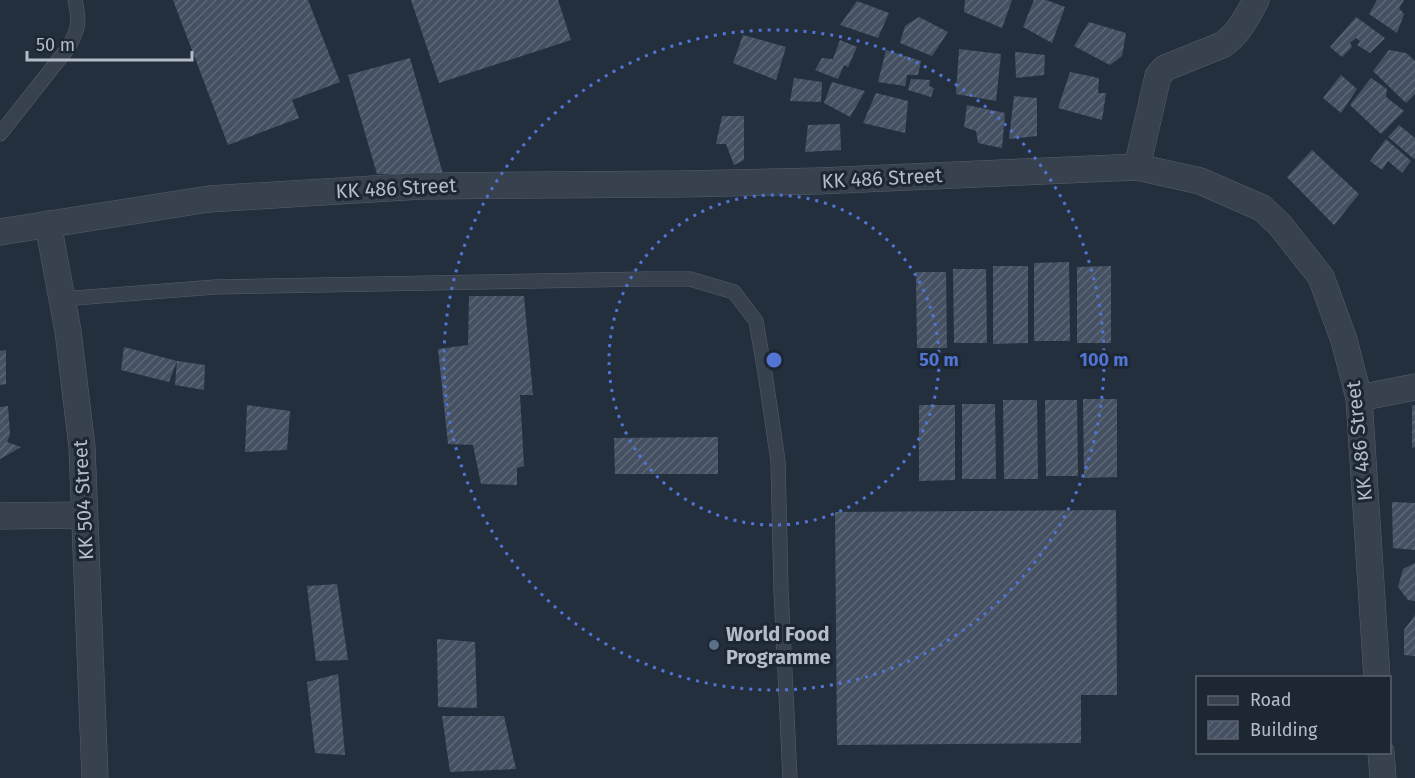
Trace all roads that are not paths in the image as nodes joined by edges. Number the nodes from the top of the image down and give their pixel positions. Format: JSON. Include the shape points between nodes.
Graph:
{"nodes":[{"id":1,"x":75,"y":0,"type":"edge"},
{"id":2,"x":1256,"y":0,"type":"edge"},
{"id":3,"x":0,"y":134,"type":"edge"},
{"id":4,"x":1137,"y":166,"type":"junction"},
{"id":5,"x":48,"y":224,"type":"junction"},
{"id":6,"x":0,"y":232,"type":"edge"},
{"id":7,"x":62,"y":299,"type":"junction"},
{"id":8,"x":1415,"y":387,"type":"edge"},
{"id":9,"x":1359,"y":398,"type":"junction"},
{"id":10,"x":84,"y":515,"type":"junction"},
{"id":11,"x":0,"y":516,"type":"edge"},
{"id":12,"x":1377,"y":676,"type":"edge"},
{"id":13,"x":1382,"y":754,"type":"edge"},
{"id":14,"x":95,"y":778,"type":"edge"},
{"id":15,"x":790,"y":778,"type":"edge"},
{"id":16,"x":1383,"y":778,"type":"edge"}],
"edges":[{"from":1,"to":3,"type":"lane","via":[[79,18],[68,48]]},
{"from":2,"to":4,"type":"street","via":[[1230,40],[1165,68],[1158,76]]},
{"from":4,"to":5,"type":"street","name":"KK 486 Street","via":[[818,181],[422,186],[209,199]]},
{"from":4,"to":9,"type":"street","name":"KK 486 Street","via":[[1200,181],[1262,208],[1280,225],[1321,277],[1344,340]]},
{"from":5,"to":6,"type":"street","name":"KK 486 Street"},
{"from":5,"to":7,"type":"street","name":"KK 504 Street"},
{"from":7,"to":10,"type":"street","name":"KK 504 Street","via":[[82,447]]},
{"from":7,"to":15,"type":"lane","via":[[215,286],[644,279],[690,279],[734,292],[756,321],[778,461]]},
{"from":8,"to":9,"type":"street"},
{"from":9,"to":12,"type":"street","name":"KK 486 Street"},
{"from":10,"to":11,"type":"street"},
{"from":10,"to":14,"type":"street","name":"KK 504 Street"},
{"from":13,"to":16,"type":"street"}]}
